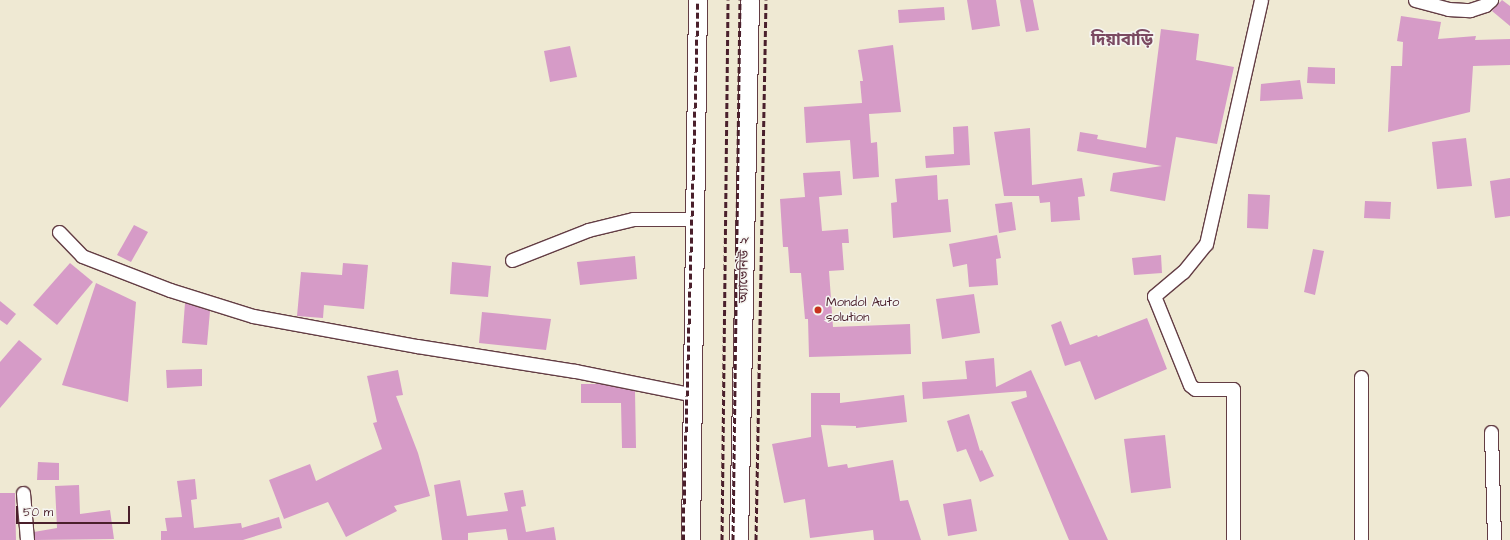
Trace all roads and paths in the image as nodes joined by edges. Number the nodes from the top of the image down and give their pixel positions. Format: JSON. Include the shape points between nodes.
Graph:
{"nodes":[{"id":1,"x":698,"y":0,"type":"edge"},
{"id":2,"x":750,"y":0,"type":"edge"},
{"id":3,"x":1261,"y":0,"type":"edge"},
{"id":4,"x":1415,"y":0,"type":"edge"},
{"id":5,"x":1491,"y":0,"type":"edge"},
{"id":6,"x":695,"y":219,"type":"junction"},
{"id":7,"x":59,"y":232,"type":"dead end"},
{"id":8,"x":512,"y":260,"type":"dead end"},
{"id":9,"x":1362,"y":377,"type":"dead end"},
{"id":10,"x":694,"y":395,"type":"junction"},
{"id":11,"x":1491,"y":432,"type":"dead end"},
{"id":12,"x":23,"y":493,"type":"dead end"},
{"id":13,"x":27,"y":540,"type":"edge"},
{"id":14,"x":691,"y":540,"type":"edge"},
{"id":15,"x":739,"y":540,"type":"edge"},
{"id":16,"x":1233,"y":540,"type":"edge"},
{"id":17,"x":1361,"y":540,"type":"edge"},
{"id":18,"x":1494,"y":540,"type":"edge"}],
"edges":[{"from":1,"to":6,"type":"main road"},
{"from":2,"to":15,"type":"main road","name":"অ্যাভেনিউ ২"},
{"from":3,"to":16,"type":"street","via":[[1206,244],[1183,272],[1154,296],[1190,385],[1195,389],[1233,389]]},
{"from":4,"to":5,"type":"street","via":[[1448,9],[1470,10]]},
{"from":6,"to":8,"type":"street","via":[[633,219],[588,230]]},
{"from":6,"to":10,"type":"main road"},
{"from":7,"to":10,"type":"street","via":[[82,256],[170,290],[253,316],[574,371]]},
{"from":9,"to":17,"type":"street"},
{"from":10,"to":14,"type":"main road"},
{"from":11,"to":18,"type":"street"},
{"from":12,"to":13,"type":"street"}]}
